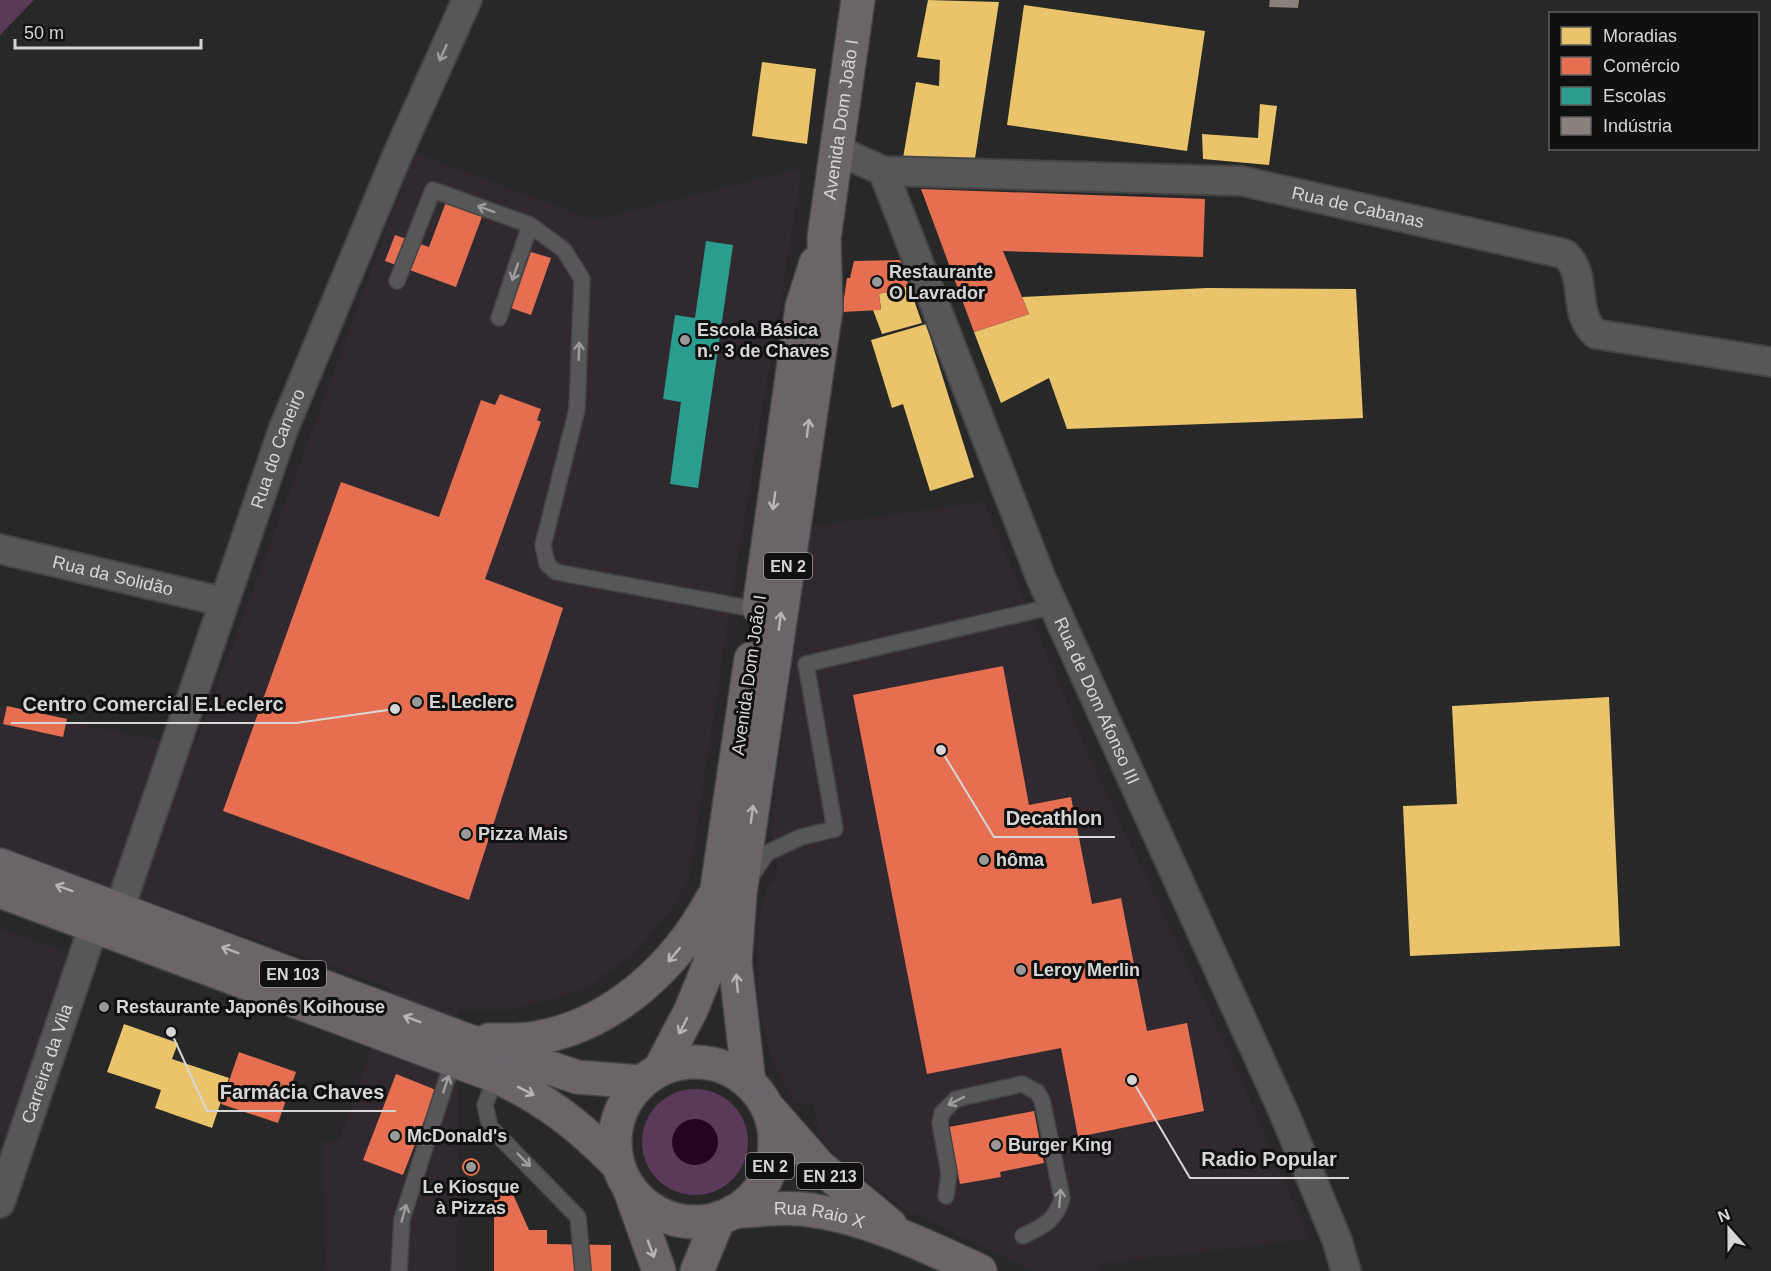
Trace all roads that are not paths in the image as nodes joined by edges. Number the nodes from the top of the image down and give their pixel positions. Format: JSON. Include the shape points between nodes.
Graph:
{"nodes":[{"id":1,"x":467,"y":0,"type":"edge"},
{"id":2,"x":858,"y":0,"type":"edge"},
{"id":3,"x":837,"y":150,"type":"junction"},
{"id":4,"x":883,"y":171,"type":"junction"},
{"id":5,"x":530,"y":225,"type":"junction"},
{"id":6,"x":824,"y":238,"type":"junction"},
{"id":7,"x":397,"y":280,"type":"dead end"},
{"id":8,"x":499,"y":318,"type":"dead end"},
{"id":9,"x":1771,"y":362,"type":"edge"},
{"id":10,"x":0,"y":549,"type":"edge"},
{"id":11,"x":224,"y":602,"type":"junction"},
{"id":12,"x":1054,"y":606,"type":"junction"},
{"id":13,"x":759,"y":610,"type":"junction"},
{"id":14,"x":0,"y":865,"type":"edge"},
{"id":15,"x":0,"y":891,"type":"edge"},
{"id":16,"x":729,"y":891,"type":"junction"},
{"id":17,"x":108,"y":922,"type":"junction"},
{"id":18,"x":460,"y":1050,"type":"junction"},
{"id":19,"x":496,"y":1076,"type":"junction"},
{"id":20,"x":651,"y":1076,"type":"junction"},
{"id":21,"x":758,"y":1095,"type":"junction"},
{"id":22,"x":623,"y":1176,"type":"junction"},
{"id":23,"x":946,"y":1196,"type":"dead end"},
{"id":24,"x":0,"y":1203,"type":"edge"},
{"id":25,"x":726,"y":1215,"type":"junction"},
{"id":26,"x":903,"y":1235,"type":"junction"},
{"id":27,"x":1023,"y":1236,"type":"dead end"},
{"id":28,"x":399,"y":1271,"type":"edge"},
{"id":29,"x":583,"y":1271,"type":"edge"},
{"id":30,"x":658,"y":1271,"type":"edge"},
{"id":31,"x":697,"y":1271,"type":"edge"},
{"id":32,"x":980,"y":1271,"type":"edge"},
{"id":33,"x":1346,"y":1271,"type":"edge"}],
"edges":[{"from":1,"to":11,"type":"street","name":"Rua do Caneiro","one_way":true,"via":[[399,151],[283,430]]},
{"from":2,"to":3,"type":"main road","name":"Avenida Dom João I","number":"EN 2"},
{"from":3,"to":4,"type":"street"},
{"from":3,"to":6,"type":"main road","name":"Avenida Dom João I","number":"EN 2"},
{"from":4,"to":9,"type":"street","name":"Rua de Cabanas","via":[[1242,180],[1565,254],[1579,276],[1582,316],[1596,334]]},
{"from":4,"to":12,"type":"street","name":"Rua de Dom Afonso III"},
{"from":5,"to":7,"type":"lane","one_way":true,"via":[[433,190]]},
{"from":5,"to":8,"type":"lane","one_way":true},
{"from":13,"to":5,"type":"lane","one_way":true,"via":[[556,572],[547,564],[543,545],[577,409],[582,279],[564,250]]},
{"from":6,"to":13,"type":"main road","name":"Avenida Dom João I","number":"EN 2","one_way":true,"via":[[802,307]]},
{"from":16,"to":6,"type":"main road","name":"Avenida Dom João I","number":"EN 2","one_way":true,"via":[[826,309]]},
{"from":10,"to":11,"type":"street","name":"Rua da Solidão"},
{"from":11,"to":17,"type":"street","name":"Rua do Caneiro"},
{"from":12,"to":16,"type":"lane","via":[[806,664],[835,829],[801,837],[767,853]]},
{"from":12,"to":33,"type":"street","name":"Rua de Dom Afonso III","via":[[1284,1113]]},
{"from":13,"to":16,"type":"main road","name":"Avenida Dom João I","number":"EN 2"},
{"from":17,"to":14,"type":"main road","number":"EN 103","one_way":true},
{"from":15,"to":17,"type":"main road","number":"EN 103"},
{"from":16,"to":18,"type":"main road","one_way":true,"via":[[664,967],[607,1011],[535,1038]]},
{"from":16,"to":20,"type":"main road","name":"Avenida Dom João I","number":"EN 2","one_way":true,"via":[[710,963],[691,1010]]},
{"from":21,"to":16,"type":"main road","name":"Avenida Dom João I","number":"EN 2","one_way":true,"via":[[735,962]]},
{"from":17,"to":18,"type":"main road","number":"EN 103"},
{"from":17,"to":24,"type":"street","name":"Carreira da Vila"},
{"from":18,"to":19,"type":"main road","number":"EN 103"},
{"from":18,"to":20,"type":"main road","number":"EN 103","via":[[578,1077]]},
{"from":28,"to":18,"type":"lane","one_way":true,"via":[[402,1219]]},
{"from":19,"to":22,"type":"main road","number":"EN 103","one_way":true,"via":[[549,1104],[582,1129]]},
{"from":19,"to":29,"type":"lane","one_way":true,"via":[[485,1105],[490,1127],[578,1217]]},
{"from":20,"to":21,"type":"main road","via":[[683,1062],[707,1062],[730,1070]]},
{"from":20,"to":22,"type":"main road","number":"EN 2","via":[[627,1099],[617,1120],[614,1142]]},
{"from":21,"to":25,"type":"main road","number":"EN 2","via":[[774,1131],[774,1155],[766,1178],[752,1198]]},
{"from":21,"to":26,"type":"main road","name":"Rua Raio X","number":"EN 213","via":[[819,1166]]},
{"from":22,"to":25,"type":"main road","via":[[647,1206],[669,1218],[694,1222]]},
{"from":22,"to":30,"type":"main road","number":"EN 2","one_way":true},
{"from":27,"to":23,"type":"lane","one_way":true,"via":[[1050,1222],[1059,1211],[1062,1198],[1042,1100],[1030,1086],[1022,1084],[984,1092],[957,1099],[947,1106],[940,1123],[950,1173]]},
{"from":25,"to":26,"type":"main road","name":"Rua Raio X","number":"EN 213","via":[[802,1209]]},
{"from":25,"to":31,"type":"main road","number":"EN 2"},
{"from":26,"to":32,"type":"main road","name":"Rua Raio X","number":"EN 213"}]}
